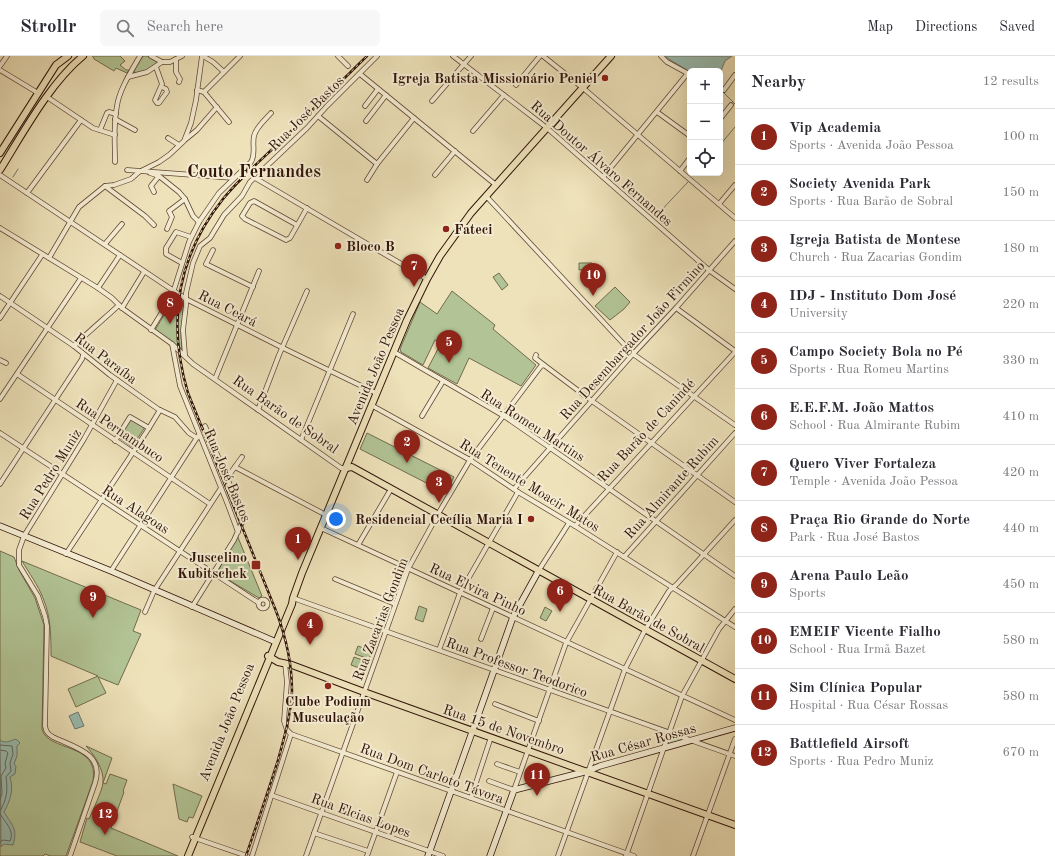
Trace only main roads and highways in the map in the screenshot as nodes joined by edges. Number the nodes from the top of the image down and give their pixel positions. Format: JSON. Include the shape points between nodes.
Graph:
{"nodes":[{"id":1,"x":68,"y":56,"type":"edge"},
{"id":2,"x":83,"y":56,"type":"edge"},
{"id":3,"x":611,"y":56,"type":"edge"},
{"id":4,"x":0,"y":153,"type":"edge"},
{"id":5,"x":0,"y":170,"type":"edge"},
{"id":6,"x":346,"y":468,"type":"junction"},
{"id":7,"x":0,"y":526,"type":"edge"},
{"id":8,"x":539,"y":570,"type":"junction"},
{"id":9,"x":274,"y":642,"type":"junction"},
{"id":10,"x":269,"y":656,"type":"junction"},
{"id":11,"x":735,"y":679,"type":"edge"},
{"id":12,"x":735,"y":728,"type":"edge"},
{"id":13,"x":473,"y":731,"type":"junction"},
{"id":14,"x":588,"y":771,"type":"junction"},
{"id":15,"x":514,"y":790,"type":"joint"},
{"id":16,"x":735,"y":825,"type":"edge"},
{"id":17,"x":194,"y":837,"type":"junction"},
{"id":18,"x":429,"y":854,"type":"edge"},
{"id":19,"x":184,"y":856,"type":"edge"},
{"id":20,"x":188,"y":856,"type":"edge"},
{"id":21,"x":490,"y":856,"type":"edge"}],
"edges":[{"from":1,"to":4,"type":"main road","via":[[56,65]]},
{"from":2,"to":5,"type":"main road","via":[[63,76]]},
{"from":3,"to":6,"type":"main road","name":"Avenida João Pessoa","via":[[467,218],[440,256],[407,320]]},
{"from":6,"to":8,"type":"main road","name":"Rua Barão de Sobral","via":[[352,467]]},
{"from":6,"to":9,"type":"main road","name":"Avenida João Pessoa","via":[[292,604]]},
{"from":7,"to":9,"type":"main road"},
{"from":8,"to":11,"type":"main road","name":"Rua Barão de Sobral"},
{"from":8,"to":13,"type":"main road","via":[[514,617]]},
{"from":9,"to":10,"type":"main road","name":"Avenida João Pessoa"},
{"from":10,"to":13,"type":"main road","name":"Rua 15 de Novembro"},
{"from":10,"to":17,"type":"main road","name":"Avenida João Pessoa"},
{"from":12,"to":14,"type":"main road","name":"Rua César Rossas"},
{"from":13,"to":14,"type":"main road","name":"Rua 15 de Novembro"},
{"from":13,"to":18,"type":"main road"},
{"from":14,"to":15,"type":"main road","name":"Rua César Rossas"},
{"from":14,"to":16,"type":"main road","name":"Rua 15 de Novembro"},
{"from":15,"to":21,"type":"main road","name":"Rua Almirante Rubim"},
{"from":17,"to":19,"type":"main road","name":"Avenida João Pessoa"},
{"from":17,"to":20,"type":"main road","name":"Avenida João Pessoa"}]}
